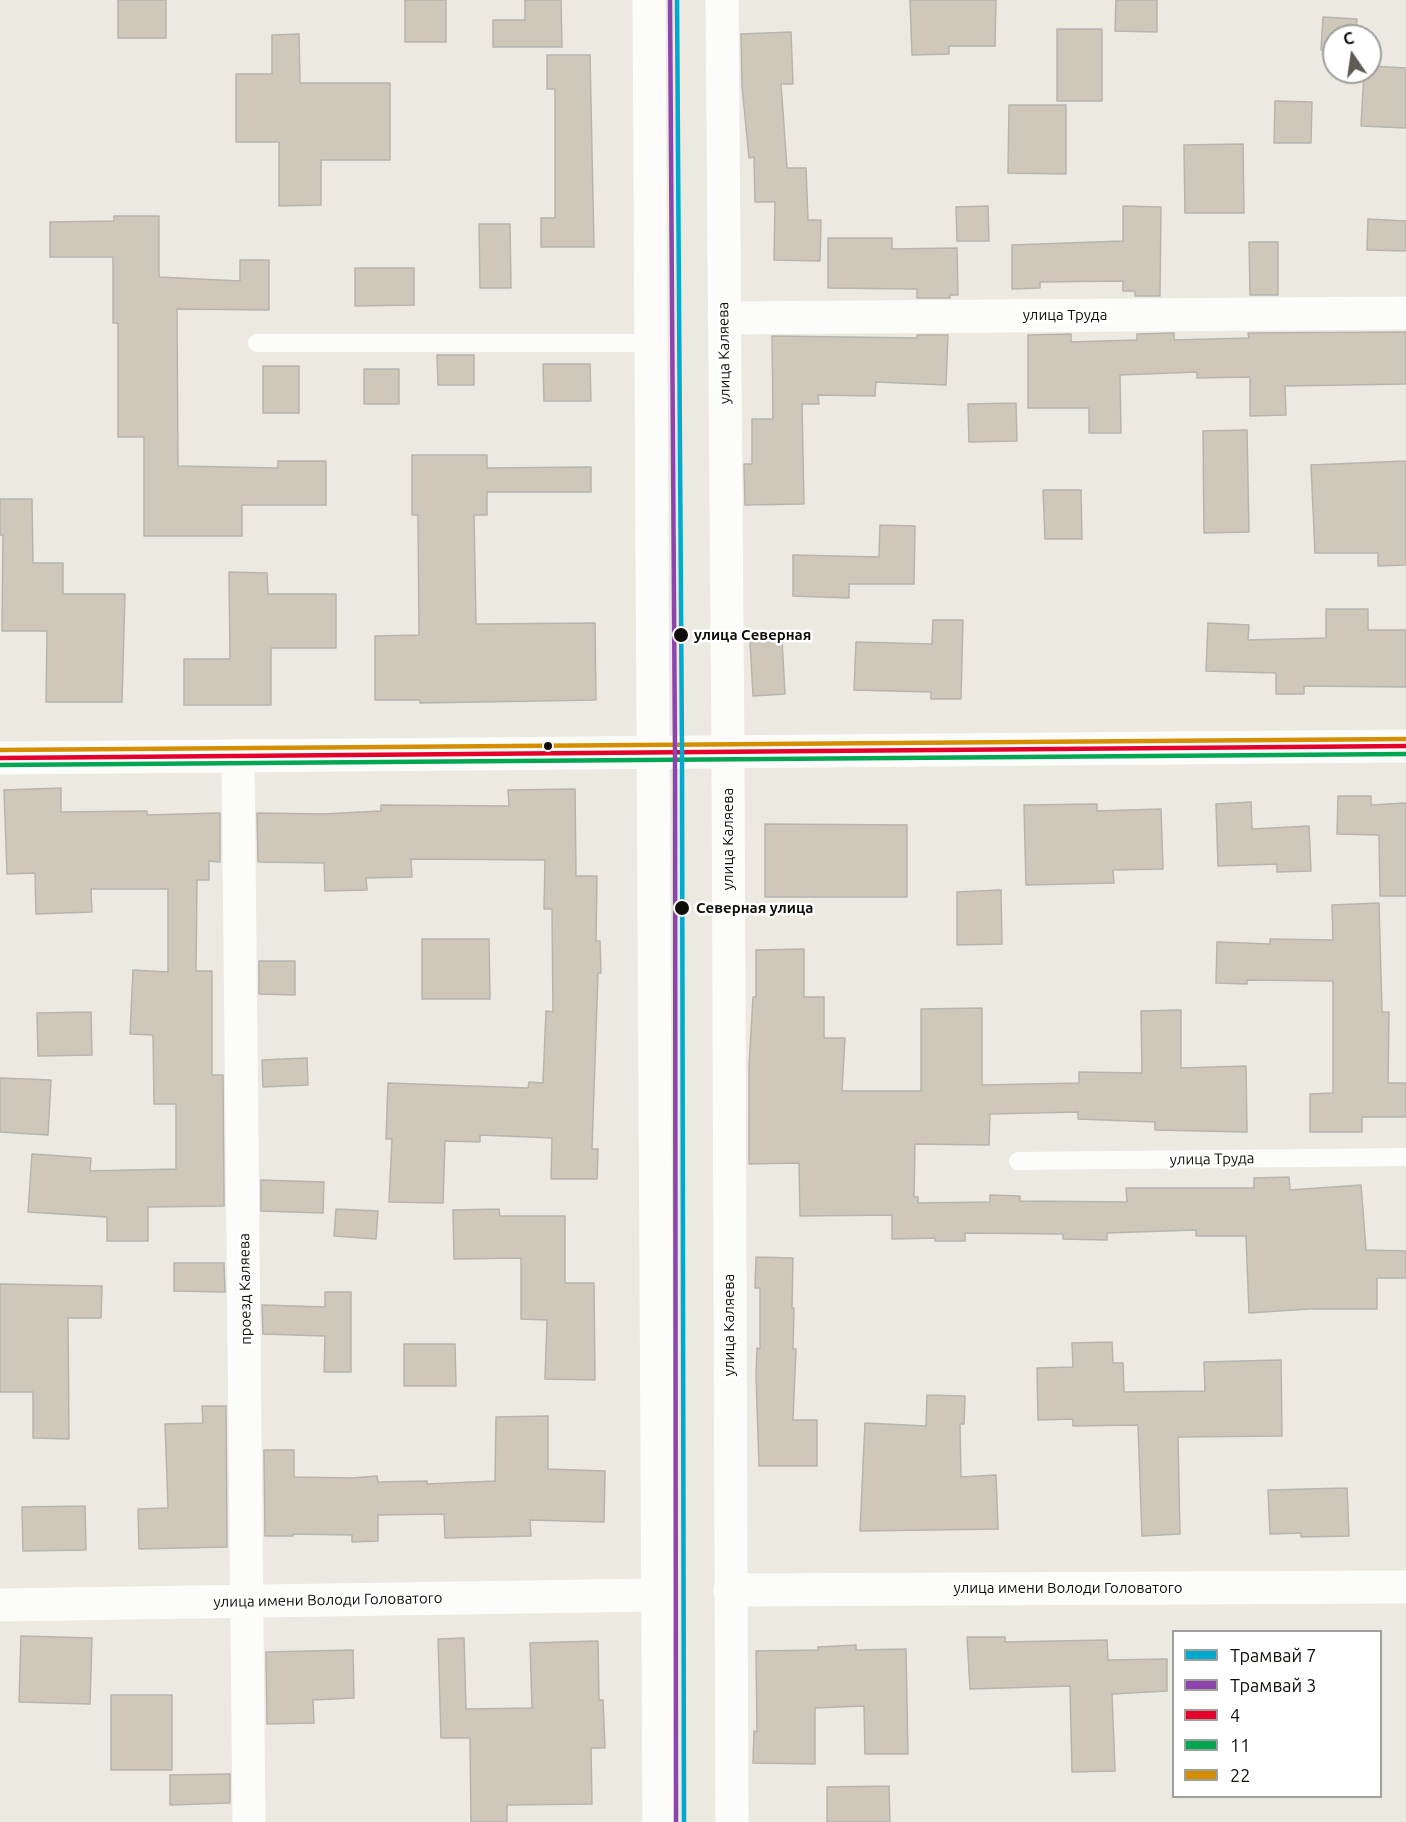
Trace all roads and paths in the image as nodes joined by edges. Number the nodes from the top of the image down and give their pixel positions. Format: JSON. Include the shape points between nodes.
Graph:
{"nodes":[{"id":1,"x":649,"y":0,"type":"edge"},
{"id":2,"x":722,"y":0,"type":"edge"},
{"id":3,"x":1406,"y":313,"type":"edge"},
{"id":4,"x":724,"y":318,"type":"junction"},
{"id":5,"x":257,"y":343,"type":"dead end"},
{"id":6,"x":650,"y":343,"type":"junction"},
{"id":7,"x":1406,"y":746,"type":"edge"},
{"id":8,"x":655,"y":751,"type":"junction"},
{"id":9,"x":728,"y":752,"type":"junction"},
{"id":10,"x":238,"y":756,"type":"junction"},
{"id":11,"x":0,"y":758,"type":"edge"},
{"id":12,"x":1406,"y":1157,"type":"edge"},
{"id":13,"x":1018,"y":1161,"type":"dead end"},
{"id":14,"x":1406,"y":1587,"type":"edge"},
{"id":15,"x":730,"y":1590,"type":"junction"},
{"id":16,"x":656,"y":1595,"type":"junction"},
{"id":17,"x":249,"y":1601,"type":"junction"},
{"id":18,"x":0,"y":1605,"type":"edge"},
{"id":19,"x":249,"y":1822,"type":"edge"},
{"id":20,"x":659,"y":1822,"type":"edge"},
{"id":21,"x":732,"y":1822,"type":"edge"}],
"edges":[{"from":1,"to":6,"type":"street"},
{"from":2,"to":4,"type":"street","name":"улица Каляева"},
{"from":3,"to":4,"type":"street","name":"улица Труда"},
{"from":4,"to":9,"type":"street","name":"улица Каляева"},
{"from":5,"to":6,"type":"lane"},
{"from":6,"to":8,"type":"street"},
{"from":7,"to":9,"type":"street"},
{"from":8,"to":9,"type":"street"},
{"from":8,"to":10,"type":"street"},
{"from":8,"to":16,"type":"street"},
{"from":9,"to":15,"type":"street","name":"улица Каляева"},
{"from":10,"to":11,"type":"street"},
{"from":10,"to":17,"type":"street","name":"проезд Каляева"},
{"from":12,"to":13,"type":"lane","name":"улица Труда"},
{"from":14,"to":15,"type":"street","name":"улица имени Володи Головатого"},
{"from":15,"to":21,"type":"street","name":"улица Каляева"},
{"from":16,"to":17,"type":"street","name":"улица имени Володи Головатого"},
{"from":16,"to":20,"type":"street"},
{"from":17,"to":18,"type":"street","name":"улица имени Володи Головатого"},
{"from":17,"to":19,"type":"street","name":"проезд Каляева"}]}
